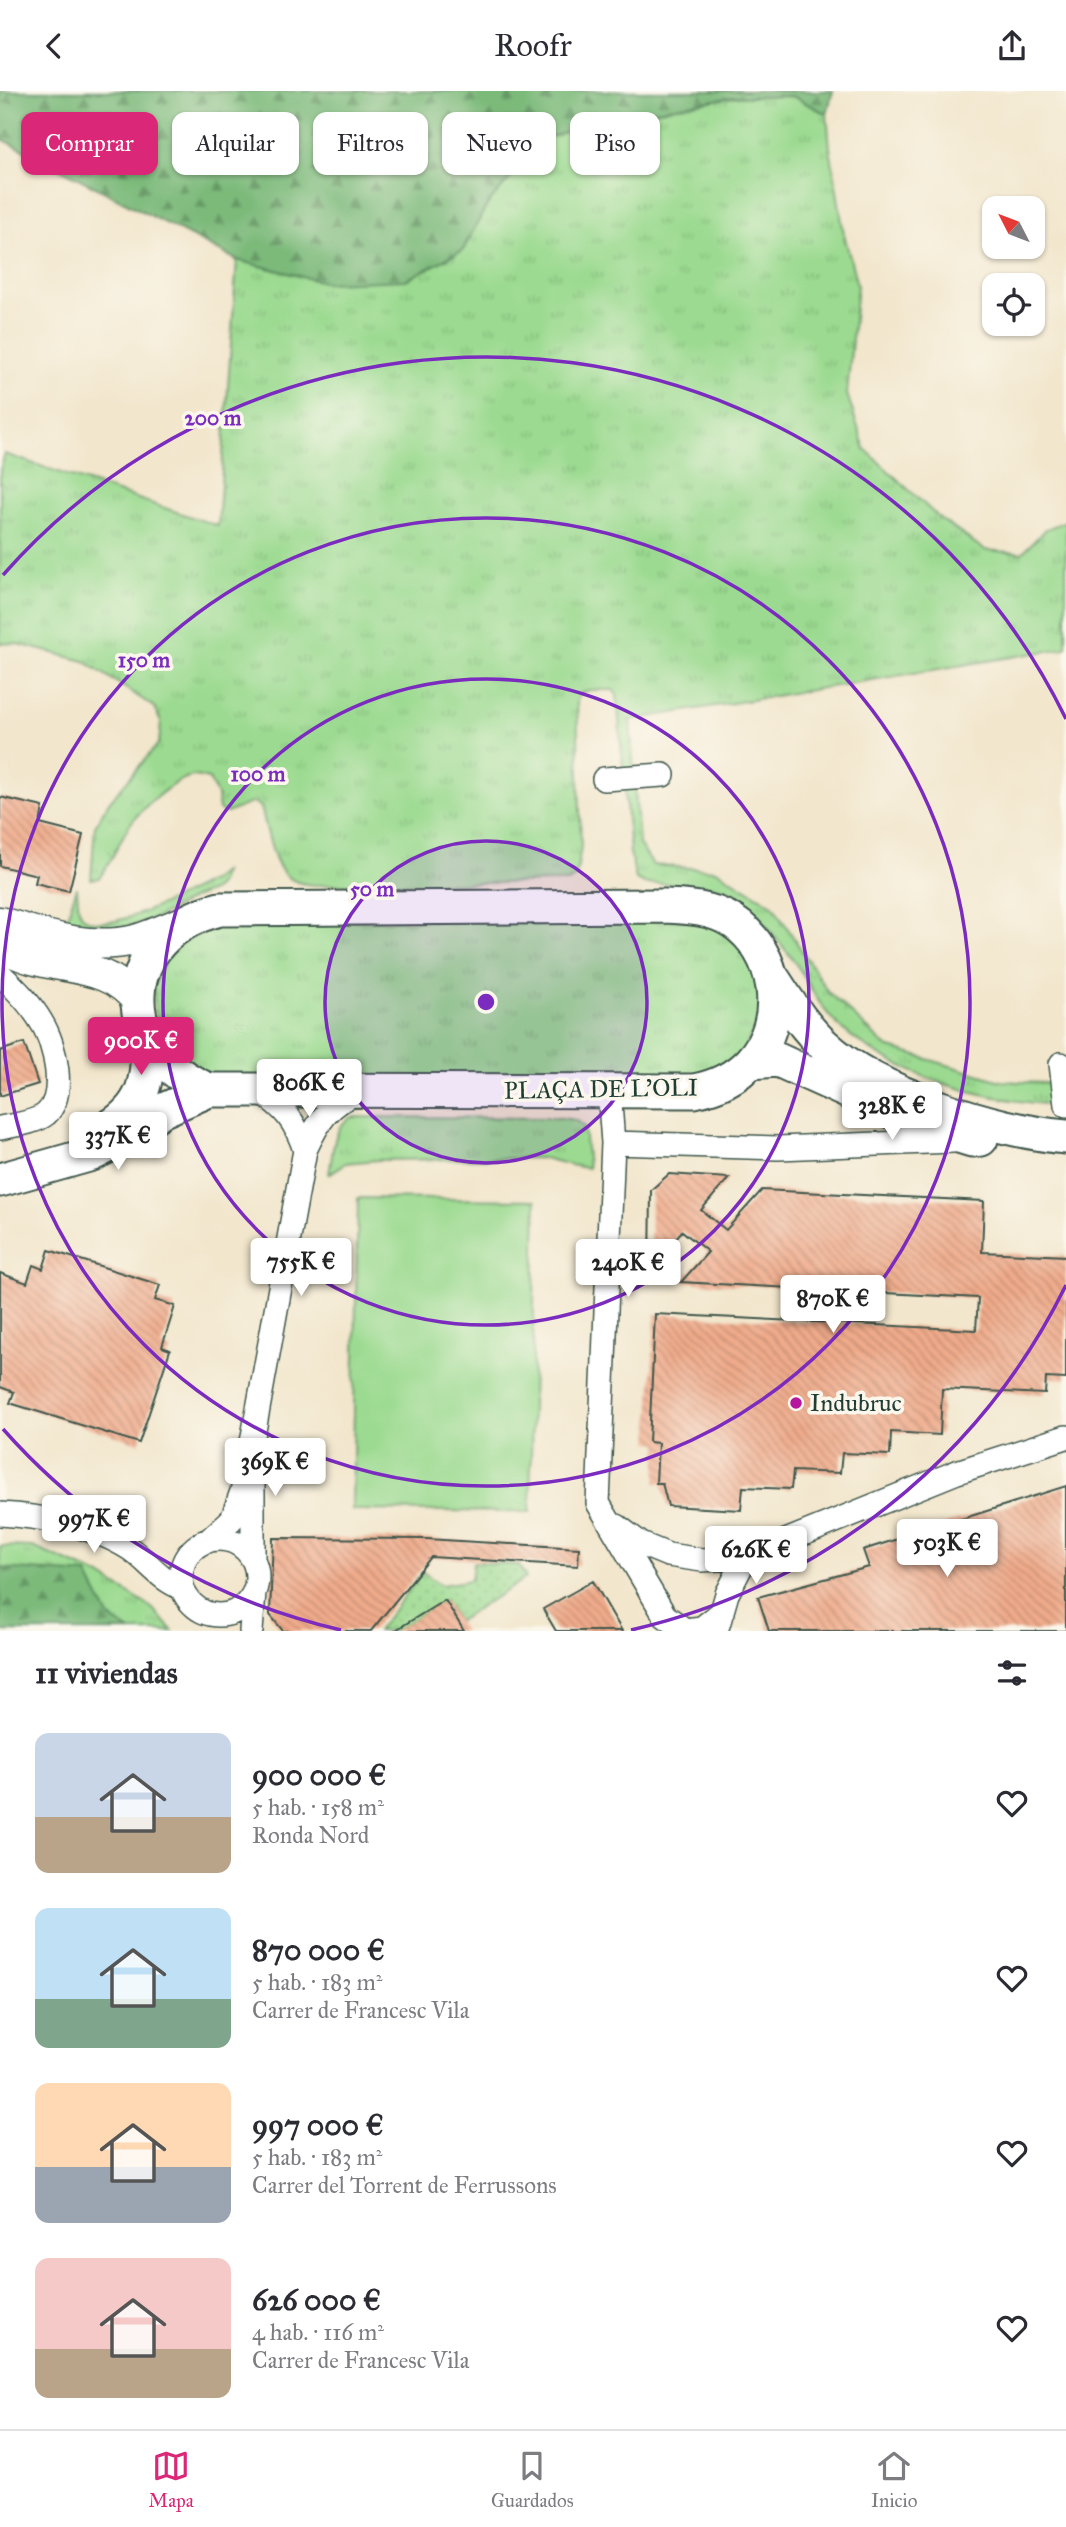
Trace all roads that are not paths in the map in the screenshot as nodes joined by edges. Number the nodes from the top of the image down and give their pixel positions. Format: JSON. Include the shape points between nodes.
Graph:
{"nodes":[{"id":1,"x":663,"y":775,"type":"dead end"},
{"id":2,"x":604,"y":779,"type":"dead end"},
{"id":3,"x":0,"y":922,"type":"edge"},
{"id":4,"x":181,"y":922,"type":"junction"},
{"id":5,"x":0,"y":947,"type":"edge"},
{"id":6,"x":0,"y":974,"type":"edge"},
{"id":7,"x":772,"y":977,"type":"junction"},
{"id":8,"x":138,"y":1002,"type":"junction"},
{"id":9,"x":148,"y":1041,"type":"junction"},
{"id":10,"x":751,"y":1062,"type":"junction"},
{"id":11,"x":1061,"y":1064,"type":"dead end"},
{"id":12,"x":209,"y":1090,"type":"junction"},
{"id":13,"x":610,"y":1090,"type":"junction"},
{"id":14,"x":259,"y":1091,"type":"junction"},
{"id":15,"x":360,"y":1092,"type":"junction"},
{"id":16,"x":1066,"y":1105,"type":"edge"},
{"id":17,"x":949,"y":1110,"type":"junction"},
{"id":18,"x":1066,"y":1118,"type":"edge"},
{"id":19,"x":0,"y":1128,"type":"edge"},
{"id":20,"x":1051,"y":1136,"type":"edge"},
{"id":21,"x":972,"y":1140,"type":"junction"},
{"id":22,"x":613,"y":1143,"type":"junction"},
{"id":23,"x":305,"y":1150,"type":"junction"},
{"id":24,"x":0,"y":1162,"type":"edge"},
{"id":25,"x":0,"y":1179,"type":"edge"},
{"id":26,"x":253,"y":1437,"type":"junction"},
{"id":27,"x":1066,"y":1437,"type":"edge"},
{"id":28,"x":0,"y":1514,"type":"edge"},
{"id":29,"x":607,"y":1520,"type":"junction"},
{"id":30,"x":208,"y":1541,"type":"junction"},
{"id":31,"x":668,"y":1555,"type":"junction"},
{"id":32,"x":746,"y":1557,"type":"junction"},
{"id":33,"x":253,"y":1560,"type":"junction"},
{"id":34,"x":702,"y":1560,"type":"junction"},
{"id":35,"x":254,"y":1592,"type":"junction"},
{"id":36,"x":652,"y":1595,"type":"junction"},
{"id":37,"x":188,"y":1597,"type":"junction"},
{"id":38,"x":721,"y":1612,"type":"edge"},
{"id":39,"x":670,"y":1623,"type":"edge"},
{"id":40,"x":209,"y":1631,"type":"edge"},
{"id":41,"x":251,"y":1631,"type":"edge"}],
"edges":[{"from":1,"to":2,"type":"street"},
{"from":3,"to":4,"type":"street","via":[[44,936],[100,944],[135,940]]},
{"from":4,"to":7,"type":"main road","name":"PLAÇA DE L'OLI","via":[[237,908],[695,908],[720,915],[742,929],[764,955]]},
{"from":4,"to":8,"type":"main road","name":"PLAÇA DE L'OLI","via":[[150,954]]},
{"from":5,"to":8,"type":"street","via":[[30,959],[109,977],[125,986]]},
{"from":6,"to":19,"type":"street","via":[[43,1025],[59,1090],[41,1117]]},
{"from":7,"to":10,"type":"main road","name":"PLAÇA DE L'OLI","via":[[774,1013],[765,1042]]},
{"from":7,"to":17,"type":"main road","via":[[802,1020],[840,1058]]},
{"from":8,"to":9,"type":"main road","name":"PLAÇA DE L'OLI"},
{"from":9,"to":12,"type":"main road","name":"PLAÇA DE L'OLI","via":[[183,1079]]},
{"from":9,"to":24,"type":"main road","via":[[146,1084],[129,1112],[112,1126],[66,1147]]},
{"from":10,"to":13,"type":"main road","name":"PLAÇA DE L'OLI","via":[[717,1085],[694,1091]]},
{"from":10,"to":21,"type":"main road","via":[[778,1061],[917,1123]]},
{"from":11,"to":16,"type":"street"},
{"from":12,"to":14,"type":"main road","name":"PLAÇA DE L'OLI"},
{"from":12,"to":25,"type":"main road","via":[[162,1111],[92,1154]]},
{"from":13,"to":15,"type":"main road","name":"PLAÇA DE L'OLI"},
{"from":13,"to":22,"type":"street"},
{"from":14,"to":15,"type":"main road","name":"PLAÇA DE L'OLI"},
{"from":14,"to":23,"type":"street","via":[[286,1112]]},
{"from":15,"to":23,"type":"street","via":[[337,1102],[325,1114]]},
{"from":17,"to":18,"type":"main road"},
{"from":17,"to":20,"type":"main road","via":[[989,1124]]},
{"from":20,"to":21,"type":"main road"},
{"from":21,"to":22,"type":"street","via":[[778,1148]]},
{"from":22,"to":29,"type":"street","via":[[598,1503]]},
{"from":23,"to":26,"type":"street"},
{"from":26,"to":30,"type":"street","via":[[232,1519]]},
{"from":26,"to":33,"type":"street"},
{"from":27,"to":32,"type":"street","via":[[957,1472]]},
{"from":28,"to":37,"type":"street","via":[[36,1516],[102,1535],[132,1550]]},
{"from":29,"to":31,"type":"street","via":[[641,1544]]},
{"from":29,"to":36,"type":"street"},
{"from":30,"to":33,"type":"street","via":[[232,1540]]},
{"from":30,"to":37,"type":"street","via":[[192,1550],[182,1564],[180,1575]]},
{"from":31,"to":34,"type":"street"},
{"from":31,"to":36,"type":"street","via":[[656,1568]]},
{"from":32,"to":34,"type":"street"},
{"from":32,"to":38,"type":"street"},
{"from":33,"to":35,"type":"street"},
{"from":34,"to":38,"type":"street"},
{"from":35,"to":37,"type":"street","via":[[247,1602],[215,1615]]},
{"from":35,"to":41,"type":"street"},
{"from":36,"to":39,"type":"street"},
{"from":37,"to":40,"type":"street"},
{"from":38,"to":39,"type":"street","via":[[702,1628],[685,1630]]}]}
